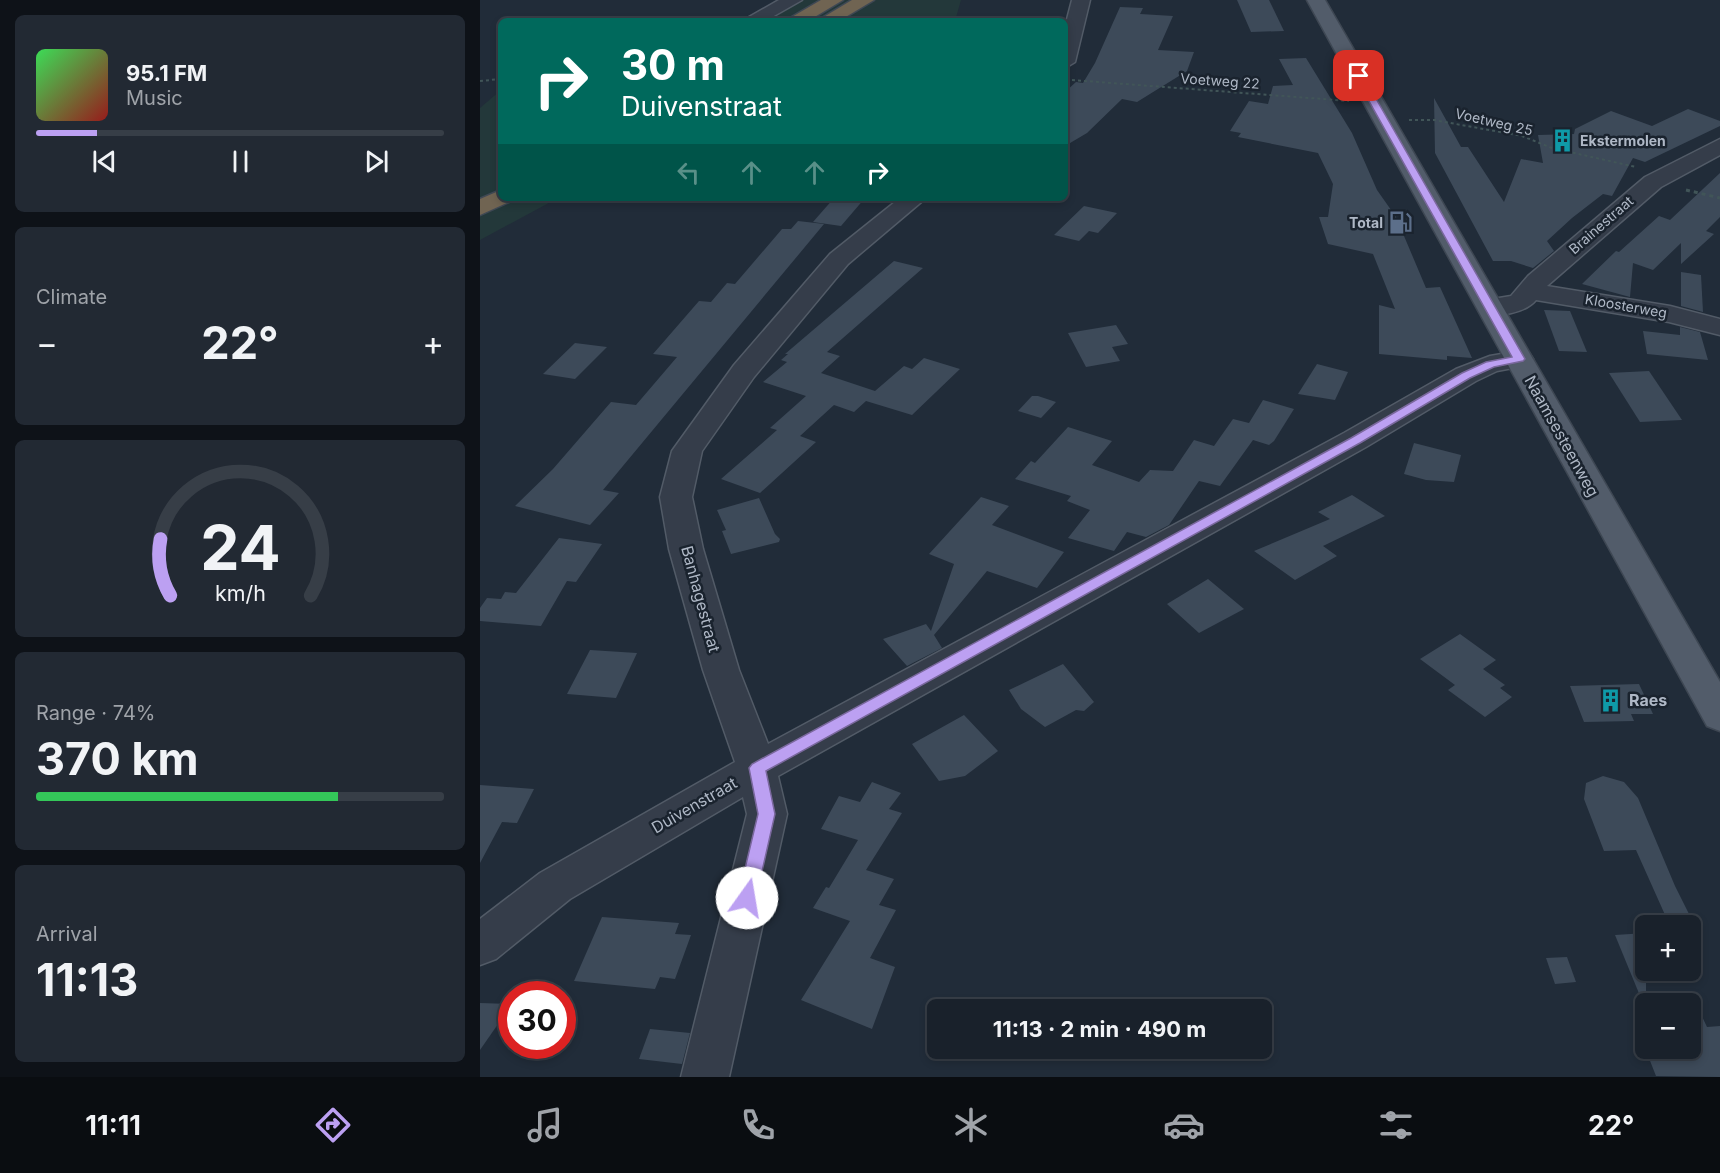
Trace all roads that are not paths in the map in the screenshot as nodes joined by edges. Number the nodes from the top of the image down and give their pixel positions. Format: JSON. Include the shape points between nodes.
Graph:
{"nodes":[{"id":1,"x":793,"y":0,"type":"edge"},
{"id":2,"x":834,"y":0,"type":"edge"},
{"id":3,"x":865,"y":0,"type":"edge"},
{"id":4,"x":1081,"y":0,"type":"edge"},
{"id":5,"x":1316,"y":0,"type":"edge"},
{"id":6,"x":757,"y":18,"type":"edge"},
{"id":7,"x":800,"y":18,"type":"edge"},
{"id":8,"x":832,"y":18,"type":"edge"},
{"id":9,"x":1068,"y":52,"type":"edge"},
{"id":10,"x":1720,"y":146,"type":"edge"},
{"id":11,"x":498,"y":177,"type":"edge"},
{"id":12,"x":480,"y":186,"type":"edge"},
{"id":13,"x":498,"y":199,"type":"edge"},
{"id":14,"x":910,"y":201,"type":"edge"},
{"id":15,"x":480,"y":208,"type":"edge"},
{"id":16,"x":1531,"y":291,"type":"junction"},
{"id":17,"x":1490,"y":307,"type":"junction"},
{"id":18,"x":1720,"y":327,"type":"edge"},
{"id":19,"x":1519,"y":359,"type":"junction"},
{"id":20,"x":1720,"y":716,"type":"edge"},
{"id":21,"x":757,"y":768,"type":"junction"},
{"id":22,"x":480,"y":945,"type":"edge"},
{"id":23,"x":705,"y":1077,"type":"edge"}],
"edges":[{"from":1,"to":6,"type":"street"},
{"from":2,"to":7,"type":"highway"},
{"from":3,"to":8,"type":"highway"},
{"from":4,"to":9,"type":"street"},
{"from":5,"to":17,"type":"main road","name":"Naamsesteenweg"},
{"from":10,"to":16,"type":"street","name":"Brainestraat","via":[[1653,182]]},
{"from":11,"to":12,"type":"highway"},
{"from":13,"to":15,"type":"highway"},
{"from":14,"to":21,"type":"street","name":"Banhagestraat","via":[[839,259],[744,371],[687,451],[676,496],[686,549],[720,670]]},
{"from":16,"to":17,"type":"street","name":"Brainestraat","via":[[1515,305]]},
{"from":16,"to":18,"type":"street","name":"Kloosterweg","via":[[1670,314]]},
{"from":17,"to":19,"type":"main road","name":"Naamsesteenweg"},
{"from":19,"to":20,"type":"main road","name":"Naamsesteenweg"},
{"from":19,"to":21,"type":"street","name":"Duivenstraat","via":[[1490,364],[1466,375],[1355,440]]},
{"from":21,"to":22,"type":"street","name":"Duivenstraat","via":[[555,886]]},
{"from":21,"to":23,"type":"street","name":"Banhagestraat","via":[[766,814]]}]}
